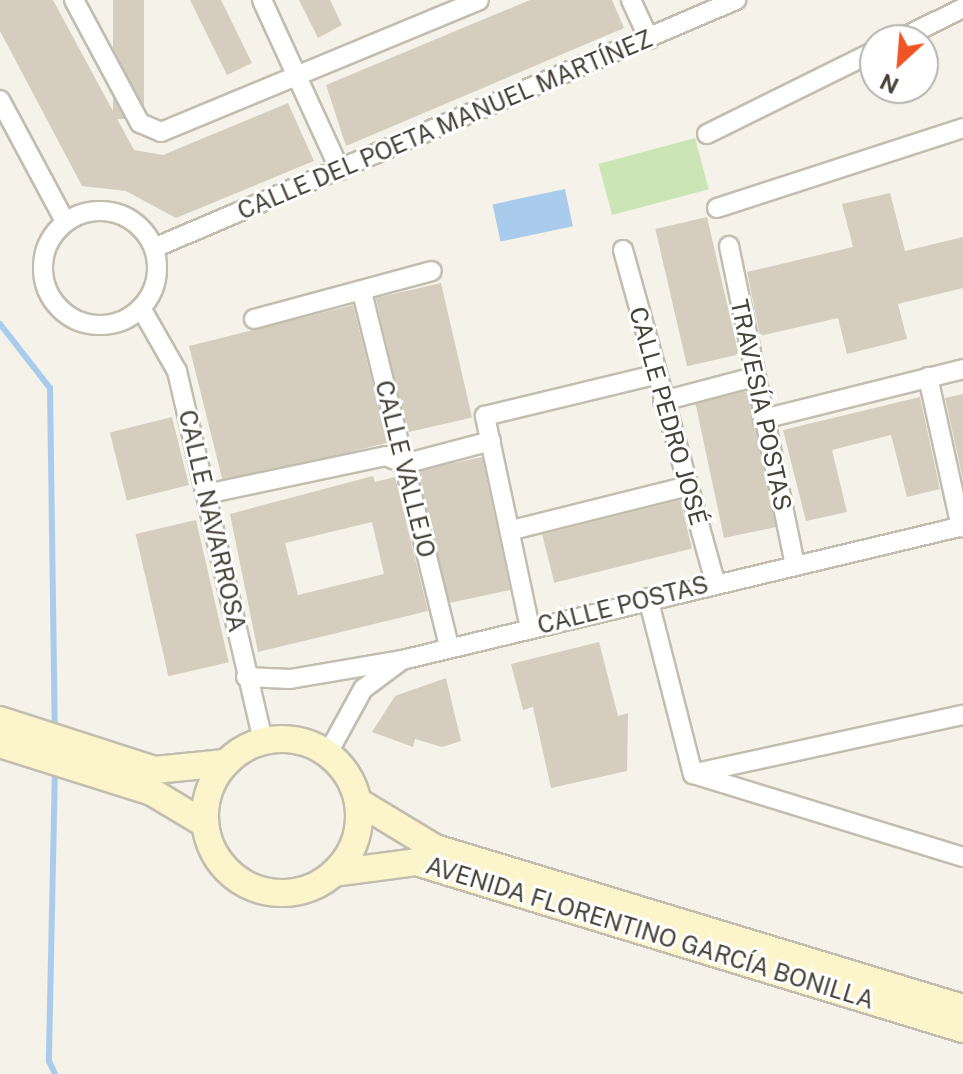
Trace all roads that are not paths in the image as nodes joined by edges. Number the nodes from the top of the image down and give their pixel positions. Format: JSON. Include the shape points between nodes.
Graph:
{"nodes":[{"id":1,"x":74,"y":0,"type":"edge"},
{"id":2,"x":262,"y":0,"type":"edge"},
{"id":3,"x":479,"y":0,"type":"edge"},
{"id":4,"x":631,"y":0,"type":"edge"},
{"id":5,"x":736,"y":0,"type":"edge"},
{"id":6,"x":448,"y":6,"type":"edge"},
{"id":7,"x":963,"y":8,"type":"edge"},
{"id":8,"x":930,"y":24,"type":"edge"},
{"id":9,"x":649,"y":39,"type":"junction"},
{"id":10,"x":859,"y":59,"type":"edge"},
{"id":11,"x":300,"y":74,"type":"junction"},
{"id":12,"x":0,"y":100,"type":"edge"},
{"id":13,"x":963,"y":128,"type":"edge"},
{"id":14,"x":707,"y":134,"type":"dead end"},
{"id":15,"x":340,"y":170,"type":"junction"},
{"id":16,"x":717,"y":208,"type":"dead end"},
{"id":17,"x":65,"y":221,"type":"junction"},
{"id":18,"x":729,"y":246,"type":"dead end"},
{"id":19,"x":154,"y":248,"type":"junction"},
{"id":20,"x":623,"y":250,"type":"dead end"},
{"id":21,"x":432,"y":271,"type":"dead end"},
{"id":22,"x":362,"y":292,"type":"junction"},
{"id":23,"x":141,"y":308,"type":"junction"},
{"id":24,"x":254,"y":319,"type":"dead end"},
{"id":25,"x":963,"y":369,"type":"edge"},
{"id":26,"x":655,"y":375,"type":"junction"},
{"id":27,"x":754,"y":377,"type":"junction"},
{"id":28,"x":928,"y":377,"type":"junction"},
{"id":29,"x":663,"y":401,"type":"junction"},
{"id":30,"x":763,"y":419,"type":"junction"},
{"id":31,"x":491,"y":441,"type":"junction"},
{"id":32,"x":404,"y":464,"type":"junction"},
{"id":33,"x":688,"y":486,"type":"junction"},
{"id":34,"x":206,"y":494,"type":"junction"},
{"id":35,"x":962,"y":527,"type":"edge"},
{"id":36,"x":512,"y":530,"type":"junction"},
{"id":37,"x":795,"y":564,"type":"junction"},
{"id":38,"x":715,"y":582,"type":"junction"},
{"id":39,"x":648,"y":598,"type":"junction"},
{"id":40,"x":530,"y":628,"type":"junction"},
{"id":41,"x":449,"y":646,"type":"junction"},
{"id":42,"x":402,"y":660,"type":"junction"},
{"id":43,"x":246,"y":677,"type":"junction"},
{"id":44,"x":963,"y":715,"type":"edge"},
{"id":45,"x":0,"y":720,"type":"edge"},
{"id":46,"x":263,"y":740,"type":"junction"},
{"id":47,"x":0,"y":744,"type":"edge"},
{"id":48,"x":328,"y":753,"type":"junction"},
{"id":49,"x":225,"y":763,"type":"junction"},
{"id":50,"x":693,"y":774,"type":"junction"},
{"id":51,"x":359,"y":802,"type":"junction"},
{"id":52,"x":202,"y":822,"type":"junction"},
{"id":53,"x":963,"y":857,"type":"edge"},
{"id":54,"x":334,"y":873,"type":"junction"},
{"id":55,"x":963,"y":1008,"type":"edge"},
{"id":56,"x":963,"y":1029,"type":"edge"}],
"edges":[{"from":1,"to":11,"type":"street","via":[[140,123],[161,132]]},
{"from":2,"to":11,"type":"street"},
{"from":3,"to":6,"type":"street"},
{"from":4,"to":9,"type":"street"},
{"from":5,"to":9,"type":"street","name":"CALLE DEL POETA MANUEL MARTÍNEZ"},
{"from":6,"to":11,"type":"street"},
{"from":7,"to":8,"type":"street"},
{"from":9,"to":15,"type":"street","name":"CALLE DEL POETA MANUEL MARTÍNEZ"},
{"from":10,"to":14,"type":"street"},
{"from":11,"to":15,"type":"street"},
{"from":12,"to":17,"type":"street"},
{"from":13,"to":16,"type":"street"},
{"from":15,"to":19,"type":"street","name":"CALLE DEL POETA MANUEL MARTÍNEZ"},
{"from":17,"to":19,"type":"street","via":[[116,213]]},
{"from":17,"to":23,"type":"street","via":[[43,261],[56,306],[89,324],[108,325]]},
{"from":18,"to":27,"type":"street","name":"TRAVESÍA POSTAS"},
{"from":19,"to":23,"type":"street","via":[[156,280]]},
{"from":20,"to":26,"type":"street","name":"CALLE PEDRO JOSÉ"},
{"from":21,"to":22,"type":"street"},
{"from":22,"to":24,"type":"street"},
{"from":22,"to":32,"type":"street","name":"CALLE VALLEJO"},
{"from":23,"to":34,"type":"street","name":"CALLE NAVARROSA","via":[[177,371]]},
{"from":25,"to":28,"type":"street"},
{"from":26,"to":29,"type":"street","name":"CALLE PEDRO JOSÉ"},
{"from":26,"to":31,"type":"street","via":[[485,416]]},
{"from":27,"to":29,"type":"street"},
{"from":27,"to":30,"type":"street","name":"TRAVESÍA POSTAS"},
{"from":28,"to":30,"type":"street"},
{"from":28,"to":35,"type":"street"},
{"from":29,"to":33,"type":"street","name":"CALLE PEDRO JOSÉ"},
{"from":30,"to":37,"type":"street","name":"TRAVESÍA POSTAS"},
{"from":31,"to":32,"type":"street"},
{"from":31,"to":36,"type":"street"},
{"from":32,"to":34,"type":"street","via":[[386,456]]},
{"from":32,"to":41,"type":"street","name":"CALLE VALLEJO"},
{"from":33,"to":36,"type":"street"},
{"from":33,"to":38,"type":"street","name":"CALLE PEDRO JOSÉ"},
{"from":34,"to":43,"type":"street","name":"CALLE NAVARROSA"},
{"from":35,"to":37,"type":"street","name":"CALLE POSTAS"},
{"from":36,"to":40,"type":"street"},
{"from":37,"to":38,"type":"street","name":"CALLE POSTAS"},
{"from":38,"to":39,"type":"street","name":"CALLE POSTAS"},
{"from":39,"to":40,"type":"street","name":"CALLE POSTAS"},
{"from":39,"to":50,"type":"street"},
{"from":40,"to":41,"type":"street","name":"CALLE POSTAS"},
{"from":41,"to":42,"type":"street","name":"CALLE POSTAS"},
{"from":42,"to":43,"type":"street","via":[[290,679]]},
{"from":42,"to":48,"type":"street","name":"CALLE POSTAS","via":[[363,689]]},
{"from":43,"to":46,"type":"street","name":"CALLE NAVARROSA"},
{"from":44,"to":50,"type":"street"},
{"from":45,"to":49,"type":"street","via":[[155,770]]},
{"from":46,"to":48,"type":"street","via":[[291,738]]},
{"from":46,"to":49,"type":"street"},
{"from":47,"to":52,"type":"street","via":[[152,792]]},
{"from":48,"to":51,"type":"street"},
{"from":49,"to":52,"type":"street"},
{"from":50,"to":53,"type":"street"},
{"from":51,"to":54,"type":"street","via":[[351,850]]},
{"from":51,"to":55,"type":"street","name":"AVENIDA FLORENTINO GARCÍA BONILLA","via":[[398,832],[435,848]]},
{"from":52,"to":54,"type":"street","via":[[220,864],[265,891],[315,886]]},
{"from":54,"to":56,"type":"street","name":"AVENIDA FLORENTINO GARCÍA BONILLA","via":[[416,862]]}]}
